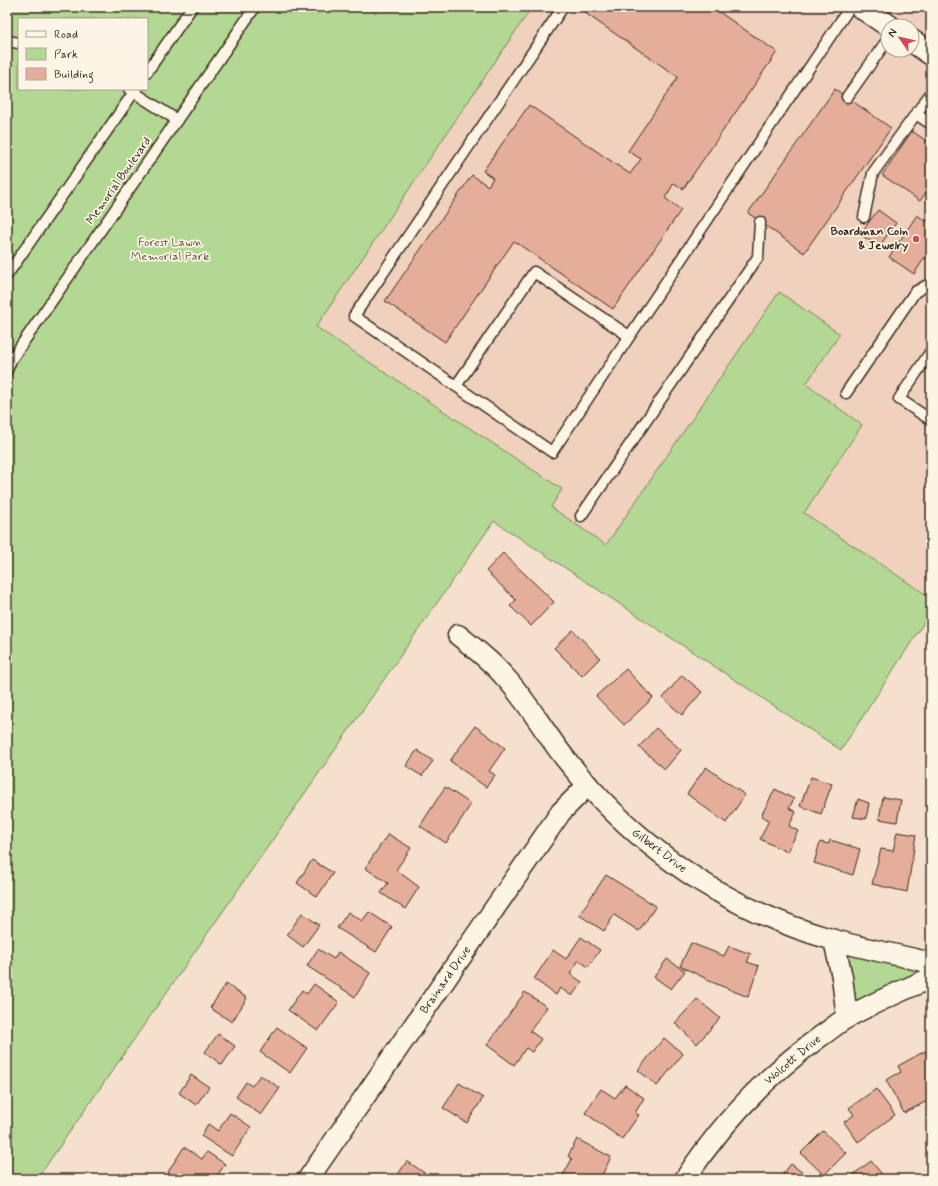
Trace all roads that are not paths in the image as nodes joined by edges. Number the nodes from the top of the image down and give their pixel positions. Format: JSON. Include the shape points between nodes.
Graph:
{"nodes":[{"id":1,"x":192,"y":7,"type":"edge"},
{"id":2,"x":255,"y":7,"type":"edge"},
{"id":3,"x":563,"y":7,"type":"edge"},
{"id":4,"x":850,"y":7,"type":"edge"},
{"id":5,"x":861,"y":7,"type":"edge"},
{"id":6,"x":880,"y":20,"type":"edge"},
{"id":7,"x":7,"y":41,"type":"edge"},
{"id":8,"x":18,"y":43,"type":"edge"},
{"id":9,"x":920,"y":46,"type":"edge"},
{"id":10,"x":880,"y":50,"type":"edge"},
{"id":11,"x":931,"y":54,"type":"edge"},
{"id":12,"x":148,"y":71,"type":"edge"},
{"id":13,"x":133,"y":90,"type":"edge"},
{"id":14,"x":931,"y":93,"type":"edge"},
{"id":15,"x":847,"y":97,"type":"dead end"},
{"id":16,"x":916,"y":114,"type":"junction"},
{"id":17,"x":176,"y":120,"type":"junction"},
{"id":18,"x":931,"y":124,"type":"edge"},
{"id":19,"x":864,"y":217,"type":"dead end"},
{"id":20,"x":760,"y":222,"type":"dead end"},
{"id":21,"x":7,"y":275,"type":"edge"},
{"id":22,"x":931,"y":283,"type":"edge"},
{"id":23,"x":629,"y":336,"type":"junction"},
{"id":24,"x":931,"y":350,"type":"edge"},
{"id":25,"x":9,"y":359,"type":"edge"},
{"id":26,"x":7,"y":370,"type":"edge"},
{"id":27,"x":456,"y":386,"type":"junction"},
{"id":28,"x":846,"y":393,"type":"dead end"},
{"id":29,"x":931,"y":420,"type":"edge"},
{"id":30,"x":581,"y":516,"type":"dead end"},
{"id":31,"x":458,"y":636,"type":"dead end"},
{"id":32,"x":588,"y":784,"type":"junction"},
{"id":33,"x":834,"y":940,"type":"junction"},
{"id":34,"x":931,"y":963,"type":"edge"},
{"id":35,"x":931,"y":978,"type":"edge"},
{"id":36,"x":847,"y":1018,"type":"junction"},
{"id":37,"x":308,"y":1179,"type":"edge"},
{"id":38,"x":685,"y":1179,"type":"edge"}],
"edges":[{"from":1,"to":12,"type":"lane"},
{"from":2,"to":17,"type":"lane","name":"Memorial Boulevard"},
{"from":3,"to":27,"type":"lane","via":[[354,316]]},
{"from":4,"to":23,"type":"lane"},
{"from":5,"to":6,"type":"main road"},
{"from":7,"to":8,"type":"lane"},
{"from":9,"to":11,"type":"main road"},
{"from":10,"to":15,"type":"lane"},
{"from":13,"to":17,"type":"lane"},
{"from":13,"to":21,"type":"lane"},
{"from":14,"to":16,"type":"lane"},
{"from":16,"to":18,"type":"lane"},
{"from":16,"to":19,"type":"lane","via":[[873,173]]},
{"from":17,"to":25,"type":"lane","name":"Memorial Boulevard"},
{"from":20,"to":30,"type":"lane","via":[[758,257]]},
{"from":22,"to":28,"type":"lane","via":[[915,292]]},
{"from":23,"to":27,"type":"lane","via":[[534,272]]},
{"from":23,"to":27,"type":"lane","via":[[552,452]]},
{"from":24,"to":29,"type":"lane","via":[[899,398]]},
{"from":25,"to":26,"type":"lane","name":"Memorial Boulevard"},
{"from":31,"to":32,"type":"street","name":"Gilbert Drive","via":[[504,675],[567,762]]},
{"from":32,"to":33,"type":"street","name":"Gilbert Drive","via":[[608,808],[634,832],[696,878],[760,913]]},
{"from":32,"to":37,"type":"street","name":"Brainard Drive","via":[[561,812]]},
{"from":33,"to":34,"type":"street","name":"Gilbert Drive"},
{"from":33,"to":36,"type":"street"},
{"from":35,"to":36,"type":"street","name":"Wolcott Drive"},
{"from":36,"to":38,"type":"street","name":"Wolcott Drive","via":[[800,1051],[753,1093],[717,1134]]}]}
